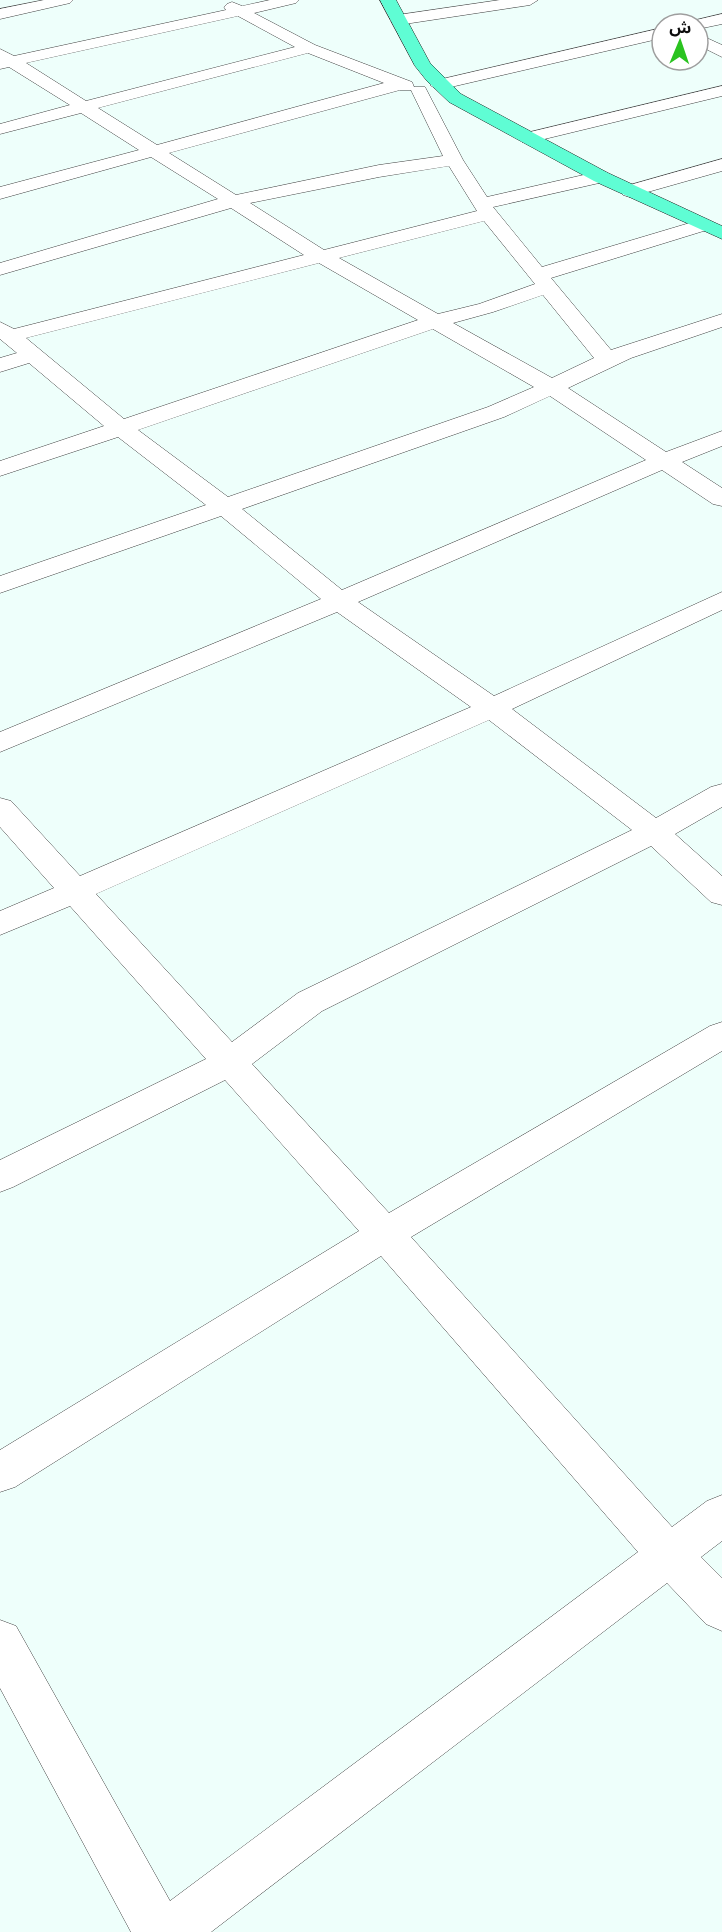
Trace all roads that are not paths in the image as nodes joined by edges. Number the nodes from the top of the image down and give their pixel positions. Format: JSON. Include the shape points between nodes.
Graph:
{"nodes":[{"id":1,"x":65,"y":0,"type":"edge"},
{"id":2,"x":219,"y":0,"type":"edge"},
{"id":3,"x":291,"y":0,"type":"edge"},
{"id":4,"x":388,"y":0,"type":"edge"},
{"id":5,"x":530,"y":0,"type":"edge"},
{"id":6,"x":238,"y":11,"type":"junction"},
{"id":7,"x":0,"y":14,"type":"edge"},
{"id":8,"x":398,"y":20,"type":"junction"},
{"id":9,"x":650,"y":36,"type":"edge"},
{"id":10,"x":309,"y":48,"type":"junction"},
{"id":11,"x":4,"y":60,"type":"edge"},
{"id":12,"x":419,"y":87,"type":"junction"},
{"id":13,"x":722,"y":91,"type":"edge"},
{"id":14,"x":87,"y":108,"type":"junction"},
{"id":15,"x":0,"y":129,"type":"edge"},
{"id":16,"x":528,"y":138,"type":"junction"},
{"id":17,"x":154,"y":150,"type":"junction"},
{"id":18,"x":454,"y":160,"type":"junction"},
{"id":19,"x":722,"y":165,"type":"edge"},
{"id":20,"x":602,"y":177,"type":"junction"},
{"id":21,"x":630,"y":191,"type":"junction"},
{"id":22,"x":0,"y":193,"type":"edge"},
{"id":23,"x":233,"y":201,"type":"junction"},
{"id":24,"x":485,"y":209,"type":"junction"},
{"id":25,"x":703,"y":225,"type":"junction"},
{"id":26,"x":722,"y":233,"type":"edge"},
{"id":27,"x":321,"y":255,"type":"junction"},
{"id":28,"x":0,"y":268,"type":"edge"},
{"id":29,"x":542,"y":281,"type":"junction"},
{"id":30,"x":722,"y":320,"type":"edge"},
{"id":31,"x":435,"y":321,"type":"junction"},
{"id":32,"x":5,"y":332,"type":"edge"},
{"id":33,"x":33,"y":355,"type":"junction"},
{"id":34,"x":607,"y":360,"type":"junction"},
{"id":35,"x":0,"y":365,"type":"edge"},
{"id":36,"x":553,"y":388,"type":"junction"},
{"id":37,"x":121,"y":428,"type":"junction"},
{"id":38,"x":722,"y":438,"type":"edge"},
{"id":39,"x":664,"y":461,"type":"junction"},
{"id":40,"x":0,"y":469,"type":"edge"},
{"id":41,"x":722,"y":499,"type":"edge"},
{"id":42,"x":226,"y":508,"type":"junction"},
{"id":43,"x":0,"y":585,"type":"edge"},
{"id":44,"x":722,"y":600,"type":"edge"},
{"id":45,"x":339,"y":601,"type":"junction"},
{"id":46,"x":492,"y":708,"type":"junction"},
{"id":47,"x":0,"y":743,"type":"edge"},
{"id":48,"x":722,"y":794,"type":"edge"},
{"id":49,"x":0,"y":808,"type":"edge"},
{"id":50,"x":654,"y":832,"type":"junction"},
{"id":51,"x":76,"y":890,"type":"junction"},
{"id":52,"x":722,"y":894,"type":"edge"},
{"id":53,"x":0,"y":924,"type":"edge"},
{"id":54,"x":722,"y":1035,"type":"edge"},
{"id":55,"x":229,"y":1063,"type":"junction"},
{"id":56,"x":0,"y":1177,"type":"edge"},
{"id":57,"x":385,"y":1234,"type":"junction"},
{"id":58,"x":0,"y":1473,"type":"edge"},
{"id":59,"x":722,"y":1515,"type":"edge"},
{"id":60,"x":668,"y":1554,"type":"junction"},
{"id":61,"x":722,"y":1609,"type":"edge"},
{"id":62,"x":0,"y":1642,"type":"edge"},
{"id":63,"x":159,"y":1932,"type":"edge"},
{"id":64,"x":170,"y":1932,"type":"edge"}],
"edges":[{"from":1,"to":7,"type":"street"},
{"from":2,"to":6,"type":"street"},
{"from":3,"to":6,"type":"street"},
{"from":4,"to":8,"type":"main road"},
{"from":5,"to":8,"type":"street"},
{"from":6,"to":10,"type":"street"},
{"from":6,"to":11,"type":"street"},
{"from":8,"to":12,"type":"main road","via":[[414,54]]},
{"from":9,"to":12,"type":"street"},
{"from":10,"to":12,"type":"street"},
{"from":10,"to":14,"type":"street"},
{"from":11,"to":14,"type":"street"},
{"from":12,"to":16,"type":"main road"},
{"from":12,"to":17,"type":"street"},
{"from":12,"to":18,"type":"street"},
{"from":13,"to":16,"type":"street"},
{"from":14,"to":15,"type":"street"},
{"from":14,"to":17,"type":"street"},
{"from":16,"to":20,"type":"main road"},
{"from":17,"to":22,"type":"street"},
{"from":17,"to":23,"type":"street"},
{"from":18,"to":23,"type":"street"},
{"from":18,"to":24,"type":"street"},
{"from":19,"to":21,"type":"street"},
{"from":20,"to":21,"type":"main road"},
{"from":20,"to":24,"type":"street"},
{"from":21,"to":25,"type":"main road"},
{"from":23,"to":27,"type":"street"},
{"from":23,"to":28,"type":"street"},
{"from":24,"to":27,"type":"street"},
{"from":24,"to":29,"type":"street"},
{"from":25,"to":26,"type":"main road"},
{"from":25,"to":29,"type":"street"},
{"from":27,"to":31,"type":"street"},
{"from":27,"to":32,"type":"street"},
{"from":29,"to":31,"type":"street","via":[[486,308]]},
{"from":29,"to":34,"type":"street"},
{"from":30,"to":34,"type":"street"},
{"from":31,"to":36,"type":"street"},
{"from":31,"to":37,"type":"street"},
{"from":32,"to":33,"type":"street"},
{"from":33,"to":35,"type":"street"},
{"from":33,"to":37,"type":"street"},
{"from":34,"to":36,"type":"street"},
{"from":36,"to":39,"type":"street"},
{"from":36,"to":42,"type":"street"},
{"from":37,"to":40,"type":"street"},
{"from":37,"to":42,"type":"street"},
{"from":38,"to":39,"type":"street"},
{"from":39,"to":41,"type":"street"},
{"from":39,"to":45,"type":"street"},
{"from":42,"to":43,"type":"street"},
{"from":42,"to":45,"type":"street"},
{"from":44,"to":46,"type":"street"},
{"from":45,"to":46,"type":"street"},
{"from":45,"to":47,"type":"street"},
{"from":46,"to":50,"type":"street"},
{"from":46,"to":51,"type":"street"},
{"from":48,"to":50,"type":"street"},
{"from":49,"to":51,"type":"street"},
{"from":50,"to":52,"type":"street"},
{"from":50,"to":55,"type":"street","via":[[310,1002]]},
{"from":51,"to":53,"type":"street"},
{"from":51,"to":55,"type":"street"},
{"from":54,"to":57,"type":"street"},
{"from":55,"to":56,"type":"street"},
{"from":55,"to":57,"type":"street"},
{"from":57,"to":58,"type":"street"},
{"from":57,"to":60,"type":"street"},
{"from":59,"to":60,"type":"street"},
{"from":60,"to":61,"type":"street"},
{"from":60,"to":64,"type":"street"},
{"from":62,"to":63,"type":"street"}]}
